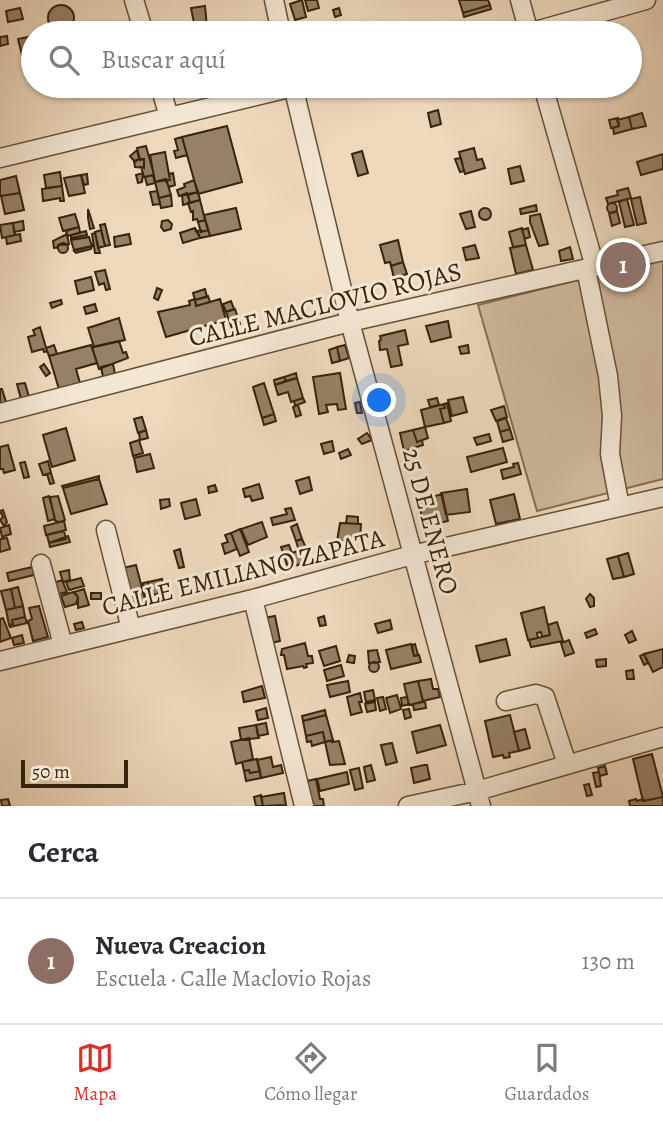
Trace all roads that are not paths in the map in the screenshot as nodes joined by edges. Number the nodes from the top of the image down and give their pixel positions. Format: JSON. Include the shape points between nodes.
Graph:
{"nodes":[{"id":1,"x":134,"y":0,"type":"edge"},
{"id":2,"x":274,"y":0,"type":"edge"},
{"id":3,"x":520,"y":0,"type":"edge"},
{"id":4,"x":646,"y":0,"type":"edge"},
{"id":5,"x":140,"y":21,"type":"edge"},
{"id":6,"x":278,"y":21,"type":"edge"},
{"id":7,"x":525,"y":21,"type":"edge"},
{"id":8,"x":571,"y":21,"type":"edge"},
{"id":9,"x":163,"y":98,"type":"edge"},
{"id":10,"x":246,"y":98,"type":"edge"},
{"id":11,"x":297,"y":98,"type":"edge"},
{"id":12,"x":546,"y":98,"type":"edge"},
{"id":13,"x":169,"y":117,"type":"junction"},
{"id":14,"x":0,"y":159,"type":"edge"},
{"id":15,"x":663,"y":251,"type":"edge"},
{"id":16,"x":590,"y":268,"type":"junction"},
{"id":17,"x":350,"y":322,"type":"junction"},
{"id":18,"x":0,"y":412,"type":"edge"},
{"id":19,"x":662,"y":503,"type":"edge"},
{"id":20,"x":620,"y":508,"type":"junction"},
{"id":21,"x":106,"y":530,"type":"dead end"},
{"id":22,"x":412,"y":555,"type":"junction"},
{"id":23,"x":41,"y":564,"type":"dead end"},
{"id":24,"x":253,"y":599,"type":"junction"},
{"id":25,"x":131,"y":629,"type":"junction"},
{"id":26,"x":63,"y":645,"type":"junction"},
{"id":27,"x":0,"y":660,"type":"edge"},
{"id":28,"x":506,"y":701,"type":"dead end"},
{"id":29,"x":663,"y":737,"type":"edge"},
{"id":30,"x":567,"y":764,"type":"junction"},
{"id":31,"x":479,"y":798,"type":"edge"},
{"id":32,"x":304,"y":806,"type":"edge"},
{"id":33,"x":408,"y":806,"type":"edge"}],
"edges":[{"from":1,"to":5,"type":"street"},
{"from":2,"to":6,"type":"street"},
{"from":3,"to":7,"type":"street"},
{"from":4,"to":8,"type":"street"},
{"from":9,"to":13,"type":"street"},
{"from":10,"to":13,"type":"street"},
{"from":11,"to":17,"type":"street","name":"25 DE ENERO"},
{"from":12,"to":16,"type":"street"},
{"from":13,"to":14,"type":"street"},
{"from":15,"to":16,"type":"street","name":"CALLE MACLOVIO ROJAS"},
{"from":16,"to":17,"type":"street","name":"CALLE MACLOVIO ROJAS"},
{"from":16,"to":20,"type":"street","via":[[608,376],[610,454]]},
{"from":17,"to":18,"type":"street","name":"CALLE MACLOVIO ROJAS"},
{"from":17,"to":22,"type":"street","name":"25 DE ENERO"},
{"from":19,"to":20,"type":"street","name":"CALLE EMILIANO ZAPATA"},
{"from":20,"to":22,"type":"street","name":"CALLE EMILIANO ZAPATA"},
{"from":21,"to":25,"type":"street"},
{"from":22,"to":24,"type":"street","name":"CALLE EMILIANO ZAPATA"},
{"from":22,"to":31,"type":"street","name":"25 DE ENERO"},
{"from":23,"to":26,"type":"street"},
{"from":24,"to":25,"type":"street","name":"CALLE EMILIANO ZAPATA"},
{"from":24,"to":32,"type":"street"},
{"from":25,"to":26,"type":"street","name":"CALLE EMILIANO ZAPATA"},
{"from":26,"to":27,"type":"street","name":"CALLE EMILIANO ZAPATA"},
{"from":28,"to":30,"type":"street","via":[[545,696]]},
{"from":29,"to":30,"type":"street"},
{"from":30,"to":31,"type":"street"},
{"from":31,"to":33,"type":"street"}]}
